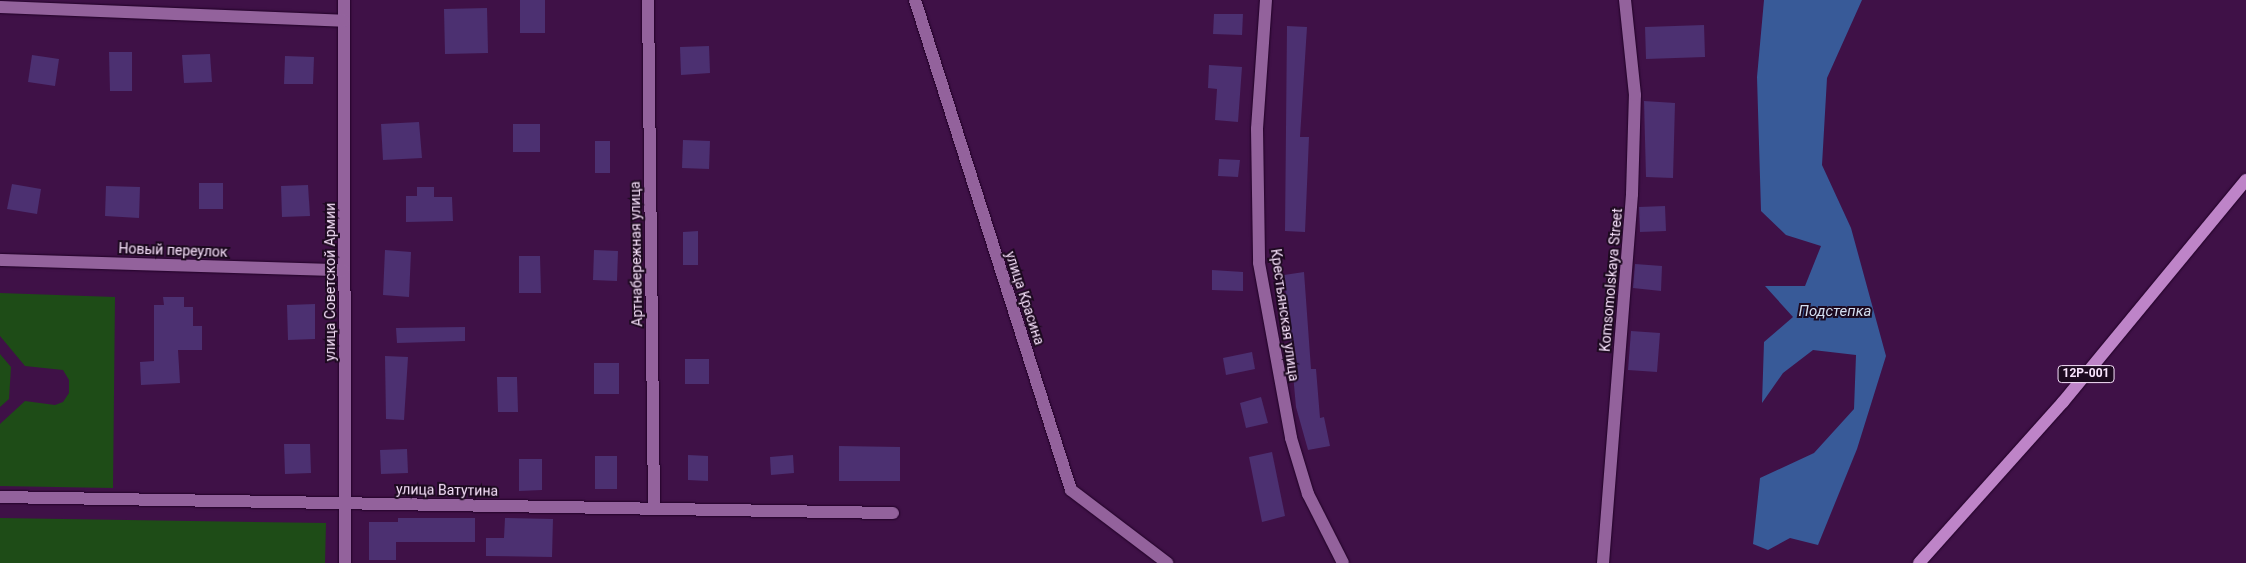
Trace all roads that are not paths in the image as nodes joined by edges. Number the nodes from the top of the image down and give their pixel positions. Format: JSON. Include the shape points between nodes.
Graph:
{"nodes":[{"id":1,"x":344,"y":0,"type":"edge"},
{"id":2,"x":648,"y":0,"type":"edge"},
{"id":3,"x":915,"y":0,"type":"edge"},
{"id":4,"x":1266,"y":0,"type":"edge"},
{"id":5,"x":1625,"y":0,"type":"edge"},
{"id":6,"x":0,"y":7,"type":"edge"},
{"id":7,"x":344,"y":21,"type":"junction"},
{"id":8,"x":2246,"y":180,"type":"edge"},
{"id":9,"x":0,"y":260,"type":"edge"},
{"id":10,"x":344,"y":270,"type":"junction"},
{"id":11,"x":0,"y":497,"type":"edge"},
{"id":12,"x":346,"y":503,"type":"junction"},
{"id":13,"x":654,"y":509,"type":"junction"},
{"id":14,"x":893,"y":512,"type":"dead end"},
{"id":15,"x":345,"y":563,"type":"edge"},
{"id":16,"x":1167,"y":563,"type":"edge"},
{"id":17,"x":1343,"y":563,"type":"edge"},
{"id":18,"x":1603,"y":563,"type":"edge"},
{"id":19,"x":1919,"y":563,"type":"edge"}],
"edges":[{"from":1,"to":7,"type":"street","name":"улица Советской Армии"},
{"from":2,"to":13,"type":"street","name":"Артнабережная улица"},
{"from":3,"to":16,"type":"street","name":"улица Красина","via":[[1071,490]]},
{"from":4,"to":17,"type":"street","name":"Крестьянская улица","via":[[1257,129],[1259,263],[1290,438],[1308,494]]},
{"from":5,"to":18,"type":"street","name":"Komsomolskaya Street","via":[[1635,95],[1632,194]]},
{"from":6,"to":7,"type":"street"},
{"from":7,"to":10,"type":"street","name":"улица Советской Армии"},
{"from":8,"to":19,"type":"main road","number":"12Р-001","via":[[2063,402]]},
{"from":9,"to":10,"type":"street","name":"Новый переулок"},
{"from":10,"to":12,"type":"street","name":"улица Советской Армии"},
{"from":11,"to":12,"type":"street","name":"улица Ватутина"},
{"from":12,"to":13,"type":"street","name":"улица Ватутина"},
{"from":12,"to":15,"type":"street","name":"улица Советской Армии"},
{"from":13,"to":14,"type":"street","name":"улица Ватутина"}]}
